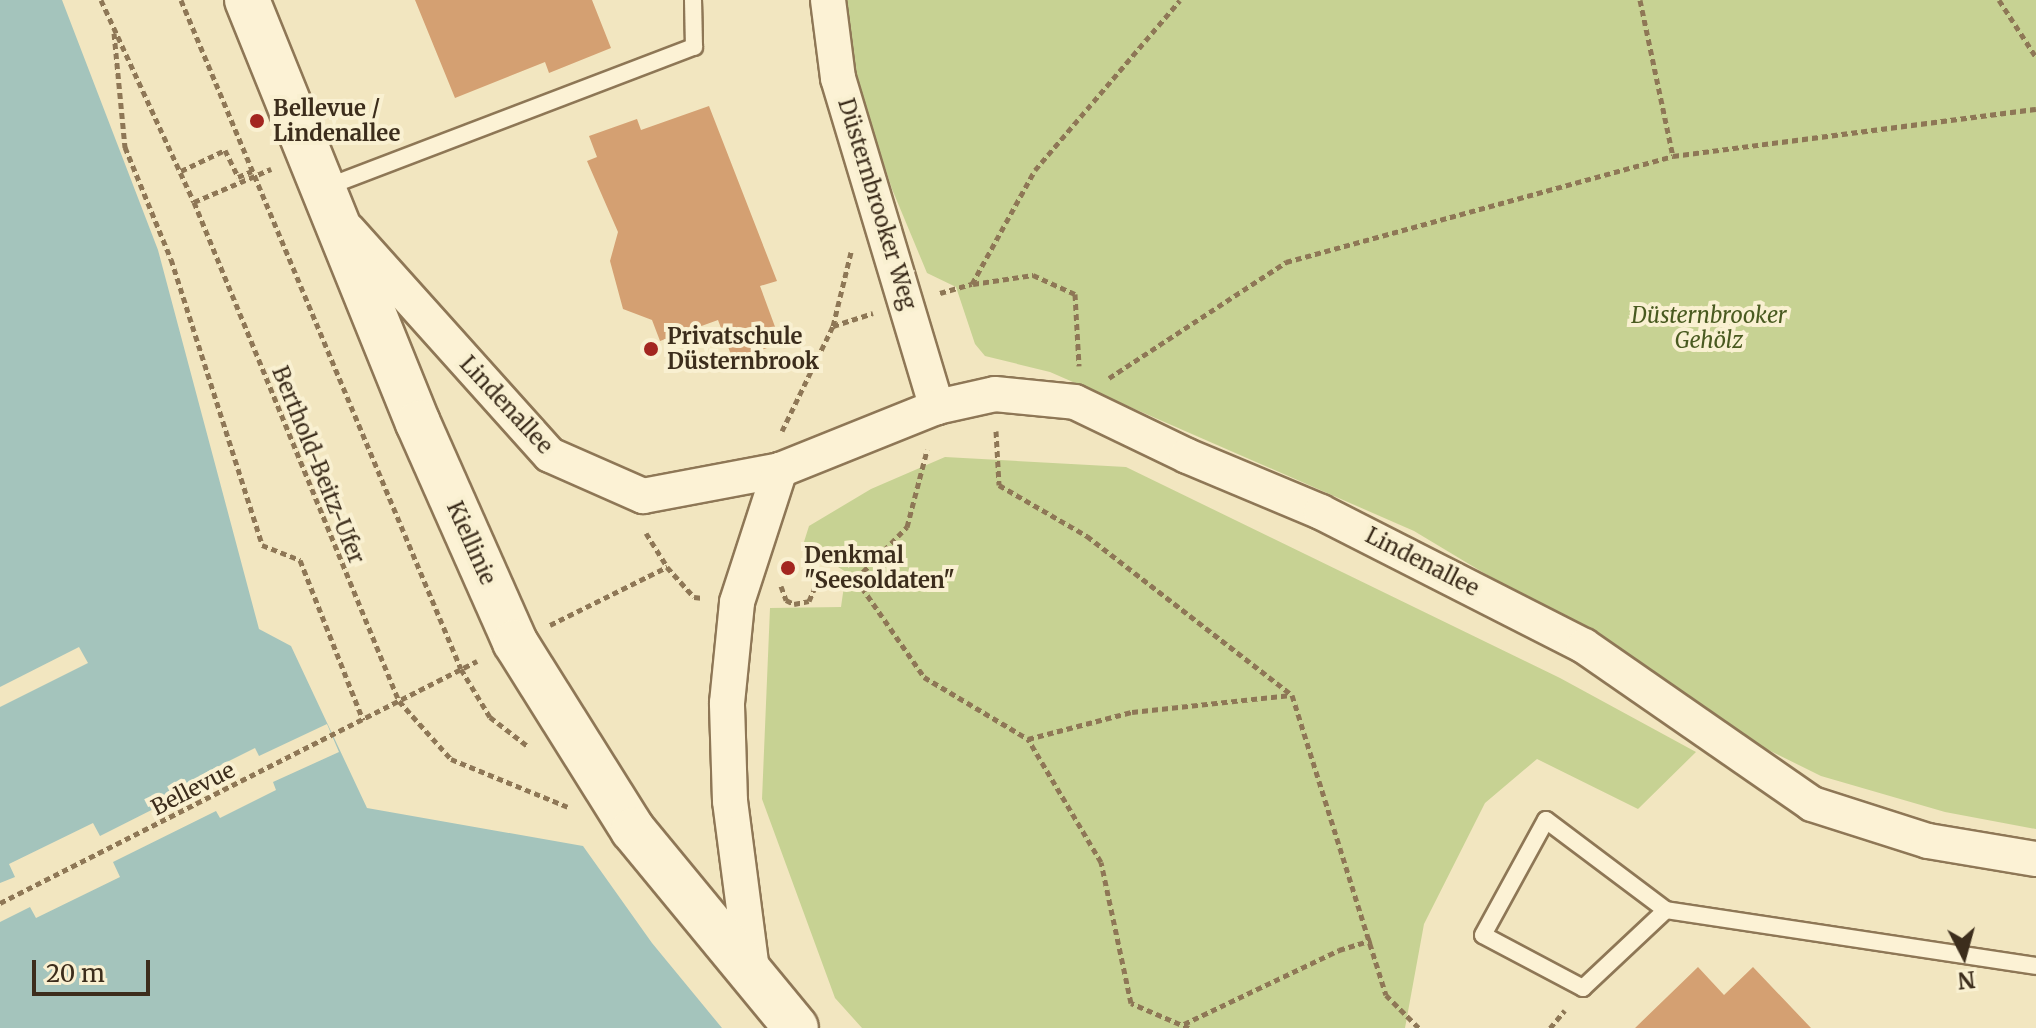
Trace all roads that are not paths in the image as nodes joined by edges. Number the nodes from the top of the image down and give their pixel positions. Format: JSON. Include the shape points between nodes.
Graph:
{"nodes":[{"id":1,"x":247,"y":0,"type":"edge"},
{"id":2,"x":693,"y":0,"type":"edge"},
{"id":3,"x":828,"y":0,"type":"edge"},
{"id":4,"x":327,"y":200,"type":"junction"},
{"id":5,"x":937,"y":407,"type":"junction"},
{"id":6,"x":780,"y":470,"type":"junction"},
{"id":7,"x":2036,"y":859,"type":"edge"},
{"id":8,"x":1666,"y":910,"type":"junction"},
{"id":9,"x":2036,"y":966,"type":"edge"},
{"id":10,"x":753,"y":978,"type":"junction"},
{"id":11,"x":796,"y":1028,"type":"edge"}],
"edges":[{"from":1,"to":4,"type":"street","name":"Kiellinie"},
{"from":2,"to":4,"type":"lane","via":[[694,47]]},
{"from":3,"to":5,"type":"street","name":"Düsternbrooker Weg","via":[[838,78]]},
{"from":4,"to":6,"type":"street","name":"Lindenallee","via":[[550,455],[643,496]]},
{"from":4,"to":10,"type":"street","name":"Kiellinie","via":[[515,642],[633,830]]},
{"from":5,"to":6,"type":"street","name":"Lindenallee"},
{"from":5,"to":7,"type":"street","name":"Lindenallee","via":[[995,394],[1077,398],[1187,456],[1335,518],[1584,646],[1812,804],[1928,841]]},
{"from":6,"to":10,"type":"street","via":[[737,602],[727,703],[730,801]]},
{"from":8,"to":8,"type":"lane","via":[[1583,988],[1483,935],[1546,820]]},
{"from":8,"to":9,"type":"lane"},
{"from":10,"to":11,"type":"street","name":"Kiellinie"}]}
